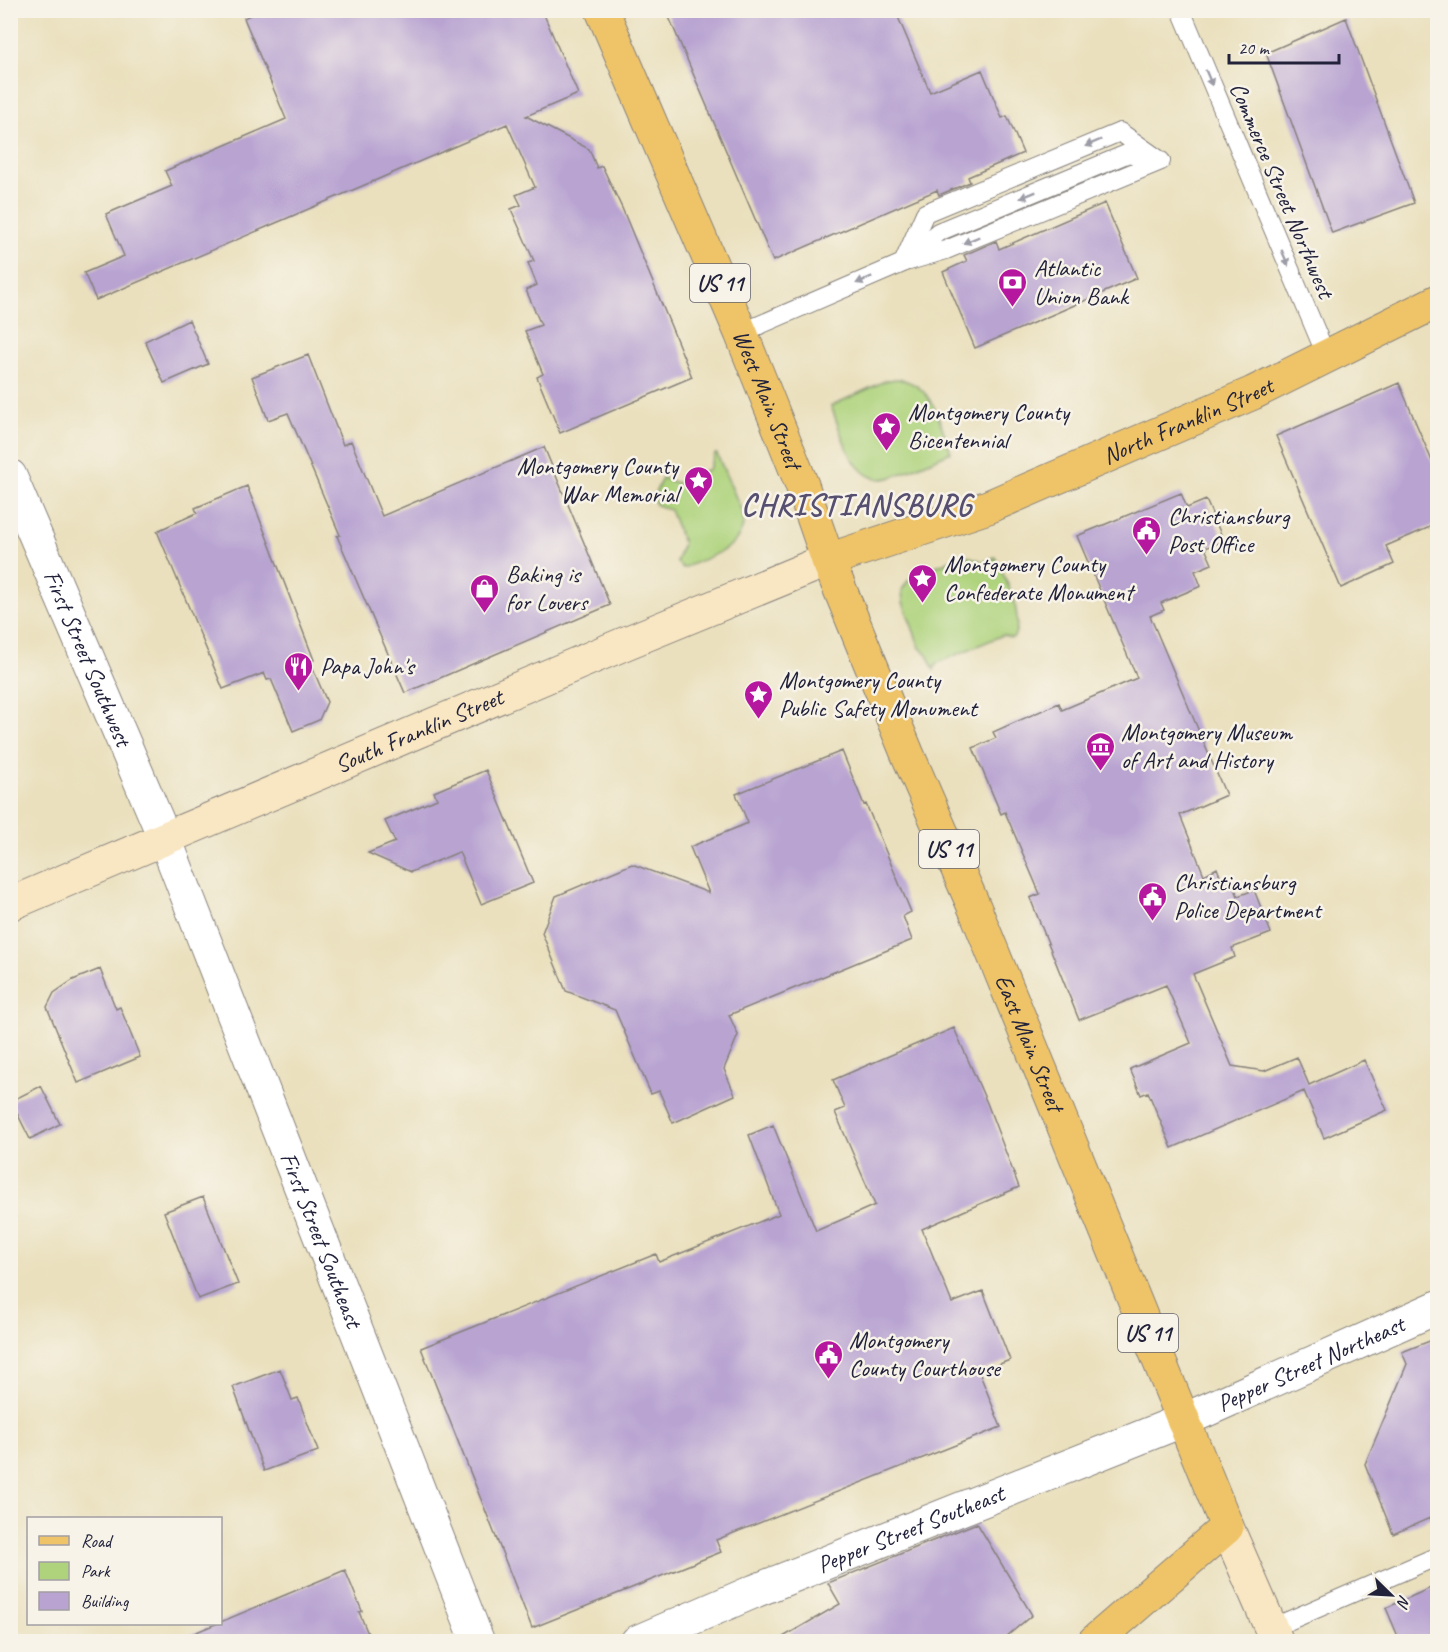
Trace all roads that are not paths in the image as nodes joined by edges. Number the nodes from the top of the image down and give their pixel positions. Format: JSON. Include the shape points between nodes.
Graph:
{"nodes":[{"id":1,"x":602,"y":10,"type":"edge"},
{"id":2,"x":1184,"y":17,"type":"edge"},
{"id":3,"x":903,"y":263,"type":"junction"},
{"id":4,"x":1437,"y":301,"type":"edge"},
{"id":5,"x":741,"y":333,"type":"junction"},
{"id":6,"x":1326,"y":355,"type":"junction"},
{"id":7,"x":10,"y":476,"type":"edge"},
{"id":8,"x":828,"y":560,"type":"junction"},
{"id":9,"x":165,"y":839,"type":"junction"},
{"id":10,"x":10,"y":904,"type":"edge"},
{"id":11,"x":1437,"y":1307,"type":"edge"},
{"id":12,"x":1184,"y":1420,"type":"junction"},
{"id":13,"x":1227,"y":1527,"type":"junction"},
{"id":14,"x":1437,"y":1556,"type":"edge"},
{"id":15,"x":1275,"y":1635,"type":"edge"},
{"id":16,"x":478,"y":1641,"type":"edge"},
{"id":17,"x":637,"y":1641,"type":"edge"},
{"id":18,"x":1094,"y":1641,"type":"edge"}],
"edges":[{"from":1,"to":5,"type":"main road","name":"West Main Street","number":"US 11"},
{"from":2,"to":6,"type":"lane","name":"Commerce Street Northwest","one_way":true},
{"from":3,"to":3,"type":"lane","via":[[925,213],[1120,132],[1161,161],[946,250]]},
{"from":3,"to":5,"type":"lane","one_way":true},
{"from":4,"to":6,"type":"main road","name":"North Franklin Street"},
{"from":5,"to":8,"type":"main road","name":"West Main Street","number":"US 11"},
{"from":6,"to":8,"type":"main road","name":"North Franklin Street","via":[[1253,393],[987,507]]},
{"from":7,"to":9,"type":"street","name":"First Street Southwest"},
{"from":8,"to":9,"type":"main road","name":"South Franklin Street"},
{"from":8,"to":12,"type":"main road","name":"East Main Street","number":"US 11"},
{"from":9,"to":10,"type":"main road","name":"South Franklin Street"},
{"from":9,"to":16,"type":"street","name":"First Street Southeast"},
{"from":11,"to":12,"type":"street","name":"Pepper Street Northeast"},
{"from":12,"to":13,"type":"main road","name":"East Main Street","number":"US 11"},
{"from":12,"to":17,"type":"street","name":"Pepper Street Southeast"},
{"from":13,"to":15,"type":"main road"},
{"from":13,"to":18,"type":"main road"},
{"from":14,"to":15,"type":"lane"}]}
